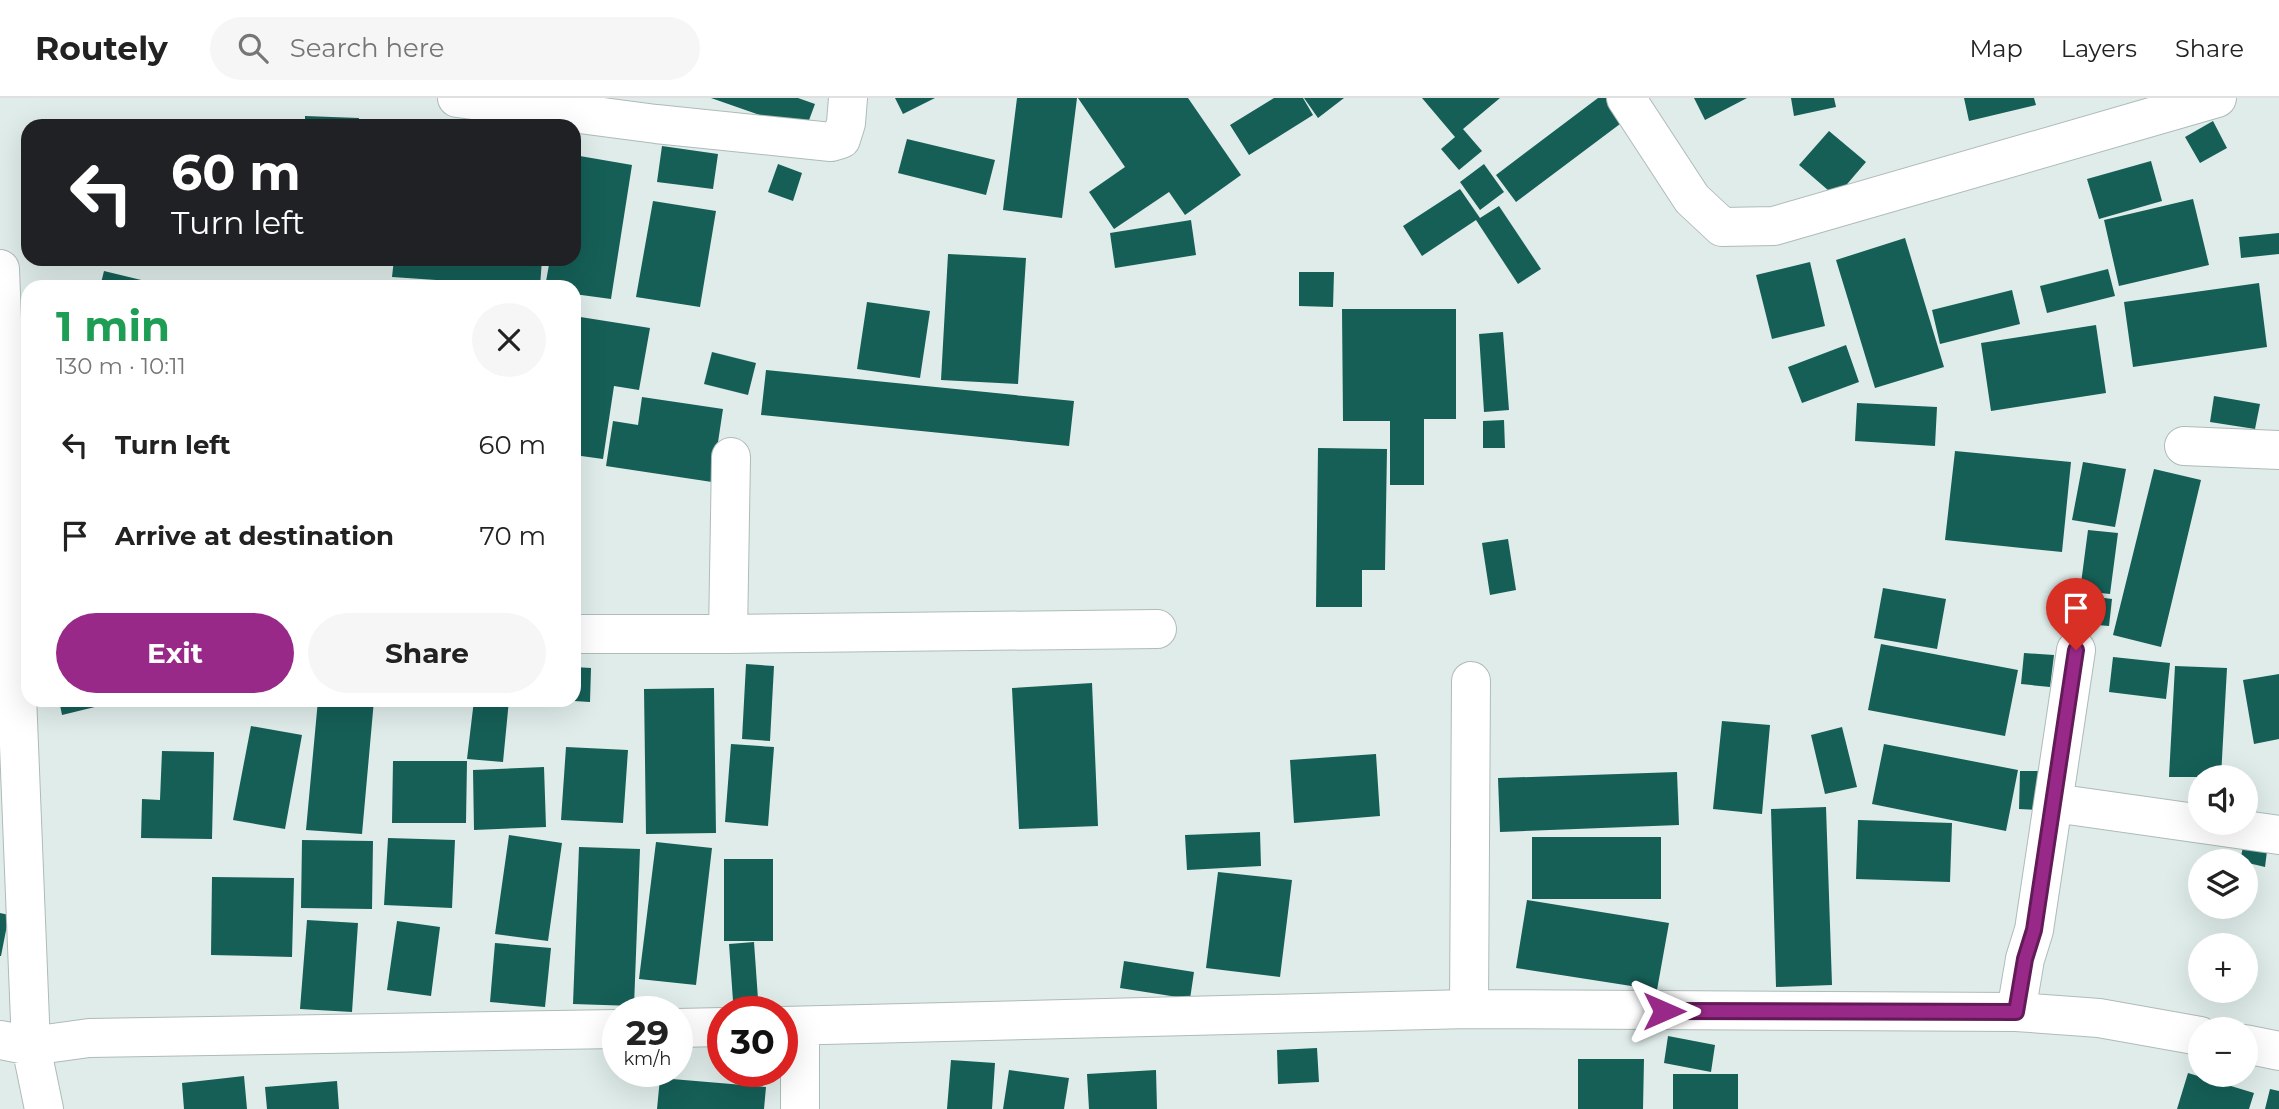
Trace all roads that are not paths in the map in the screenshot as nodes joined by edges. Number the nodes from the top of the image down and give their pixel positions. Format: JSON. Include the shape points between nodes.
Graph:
{"nodes":[{"id":1,"x":457,"y":98,"type":"edge"},
{"id":2,"x":848,"y":98,"type":"edge"},
{"id":3,"x":1626,"y":98,"type":"edge"},
{"id":4,"x":2217,"y":98,"type":"edge"},
{"id":5,"x":0,"y":272,"type":"edge"},
{"id":6,"x":2184,"y":446,"type":"dead end"},
{"id":7,"x":2279,"y":450,"type":"edge"},
{"id":8,"x":731,"y":457,"type":"dead end"},
{"id":9,"x":1157,"y":629,"type":"dead end"},
{"id":10,"x":14,"y":630,"type":"edge"},
{"id":11,"x":581,"y":634,"type":"edge"},
{"id":12,"x":728,"y":635,"type":"junction"},
{"id":13,"x":2076,"y":650,"type":"dead end"},
{"id":14,"x":1471,"y":681,"type":"dead end"},
{"id":15,"x":2054,"y":803,"type":"junction"},
{"id":16,"x":2279,"y":835,"type":"edge"},
{"id":17,"x":1469,"y":1009,"type":"junction"},
{"id":18,"x":2016,"y":1012,"type":"junction"},
{"id":19,"x":798,"y":1026,"type":"edge"},
{"id":20,"x":602,"y":1029,"type":"edge"},
{"id":21,"x":2188,"y":1034,"type":"edge"},
{"id":22,"x":15,"y":1043,"type":"edge"},
{"id":23,"x":2258,"y":1047,"type":"edge"},
{"id":24,"x":2279,"y":1051,"type":"edge"},
{"id":25,"x":798,"y":1087,"type":"edge"},
{"id":26,"x":44,"y":1109,"type":"edge"},
{"id":27,"x":800,"y":1109,"type":"edge"}],
"edges":[{"from":1,"to":2,"type":"street","via":[[831,142],[841,139]]},
{"from":3,"to":4,"type":"street","via":[[1692,199],[1722,227],[1774,226]]},
{"from":5,"to":10,"type":"street"},
{"from":6,"to":7,"type":"street"},
{"from":8,"to":12,"type":"street"},
{"from":9,"to":12,"type":"street"},
{"from":10,"to":22,"type":"street"},
{"from":11,"to":12,"type":"street"},
{"from":13,"to":15,"type":"street"},
{"from":14,"to":17,"type":"street"},
{"from":15,"to":16,"type":"street"},
{"from":15,"to":18,"type":"street"},
{"from":17,"to":18,"type":"street"},
{"from":17,"to":19,"type":"street"},
{"from":18,"to":21,"type":"street","via":[[2099,1018]]},
{"from":20,"to":22,"type":"street"},
{"from":22,"to":26,"type":"street"},
{"from":23,"to":24,"type":"street"},
{"from":25,"to":27,"type":"street"}]}
